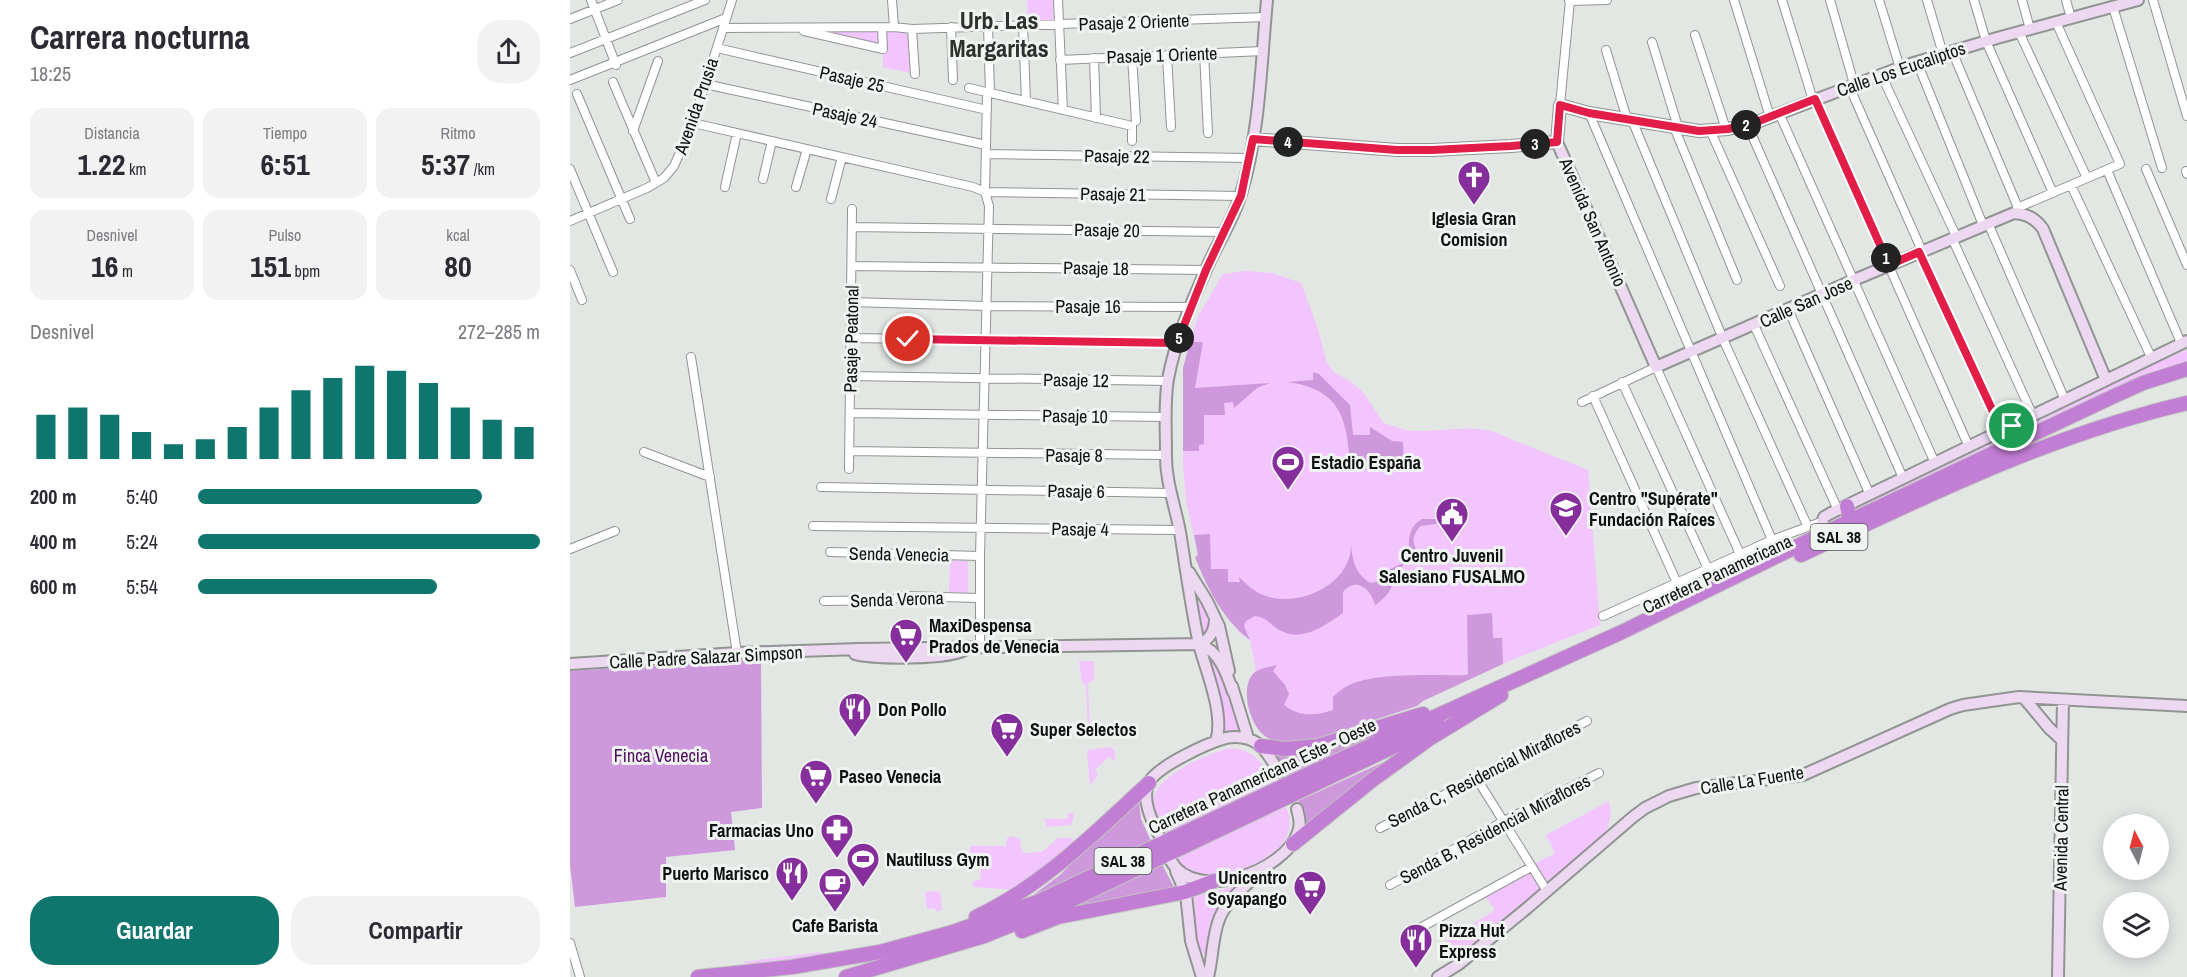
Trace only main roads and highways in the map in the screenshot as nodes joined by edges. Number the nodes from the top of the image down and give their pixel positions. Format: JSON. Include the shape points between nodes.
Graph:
{"nodes":[{"id":1,"x":2187,"y":369,"type":"edge"},
{"id":2,"x":2187,"y":403,"type":"edge"},
{"id":3,"x":1843,"y":508,"type":"road end"},
{"id":4,"x":1850,"y":521,"type":"junction"},
{"id":5,"x":1526,"y":675,"type":"junction"},
{"id":6,"x":1501,"y":696,"type":"junction"},
{"id":7,"x":1261,"y":746,"type":"road end"},
{"id":8,"x":1149,"y":783,"type":"road end"},
{"id":9,"x":1293,"y":844,"type":"road end"},
{"id":10,"x":1214,"y":881,"type":"road end"},
{"id":11,"x":918,"y":942,"type":"junction"},
{"id":12,"x":698,"y":977,"type":"edge"},
{"id":13,"x":846,"y":977,"type":"edge"},
{"id":14,"x":865,"y":977,"type":"edge"}],
"edges":[{"from":1,"to":4,"type":"highway","name":"Carretera Panamericana","number":"SAL 38","via":[[2143,383]]},
{"from":2,"to":6,"type":"highway","name":"Carretera Panamericana","number":"SAL 38","via":[[2086,430],[1970,476]]},
{"from":3,"to":4,"type":"highway"},
{"from":4,"to":5,"type":"highway","name":"Carretera Panamericana","number":"SAL 38"},
{"from":5,"to":7,"type":"highway","via":[[1429,712],[1318,746]]},
{"from":5,"to":11,"type":"highway","name":"Carretera Panamericana Este - Oeste","number":"SAL 38","via":[[1037,902]]},
{"from":6,"to":9,"type":"highway","via":[[1429,739]]},
{"from":6,"to":13,"type":"highway","name":"Carretera Panamericana Este - Oeste","number":"SAL 38","via":[[1059,906],[984,936]]},
{"from":8,"to":11,"type":"highway","via":[[1071,855],[1029,887],[980,915]]},
{"from":10,"to":14,"type":"highway","via":[[1186,892],[1058,917],[935,959]]},
{"from":11,"to":12,"type":"highway","name":"Carretera Panamericana Este - Oeste","number":"SAL 38","via":[[832,961]]}]}
